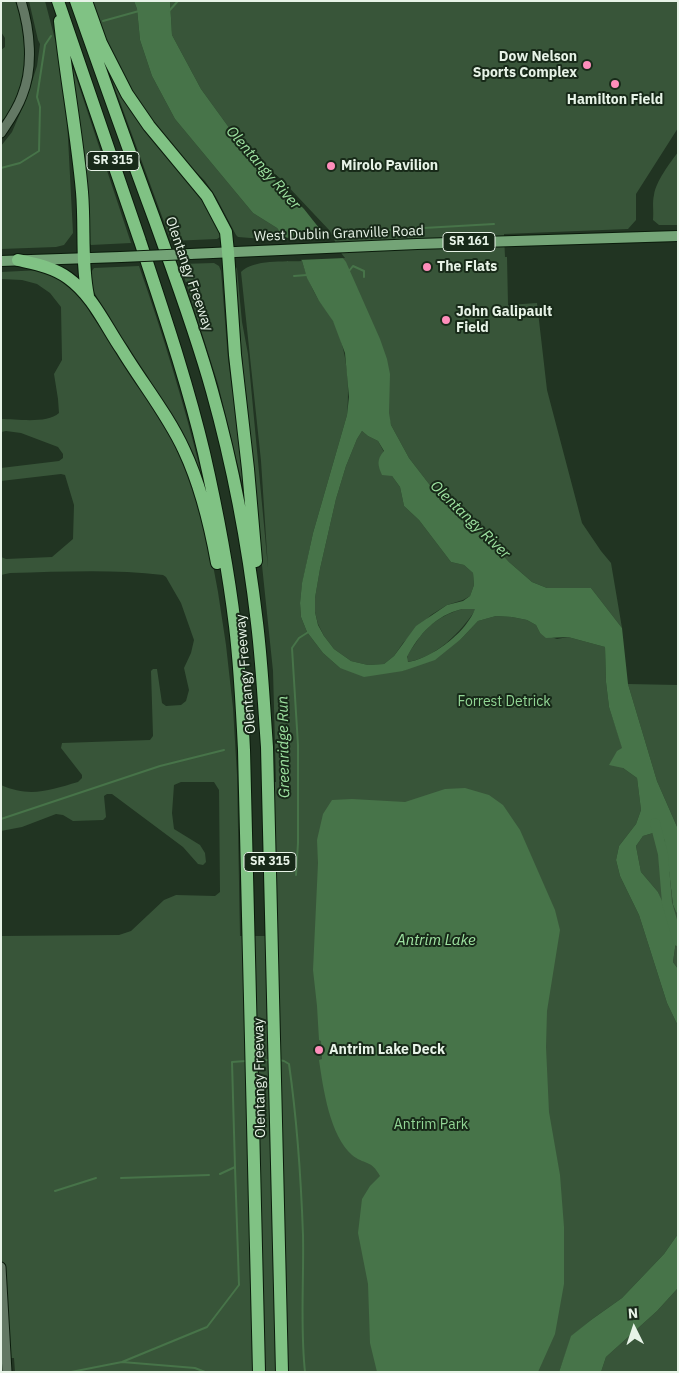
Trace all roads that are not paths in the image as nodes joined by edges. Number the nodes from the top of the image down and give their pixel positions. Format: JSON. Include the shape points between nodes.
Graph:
{"nodes":[{"id":1,"x":21,"y":1,"type":"edge"},
{"id":2,"x":58,"y":1,"type":"edge"},
{"id":3,"x":76,"y":1,"type":"edge"},
{"id":4,"x":86,"y":1,"type":"edge"},
{"id":5,"x":1,"y":133,"type":"edge"},
{"id":6,"x":678,"y":236,"type":"edge"},
{"id":7,"x":228,"y":252,"type":"junction"},
{"id":8,"x":84,"y":258,"type":"junction"},
{"id":9,"x":18,"y":260,"type":"junction"},
{"id":10,"x":1,"y":261,"type":"edge"},
{"id":11,"x":88,"y":296,"type":"junction"},
{"id":12,"x":257,"y":623,"type":"junction"},
{"id":13,"x":235,"y":626,"type":"junction"},
{"id":14,"x":1,"y":1267,"type":"edge"},
{"id":15,"x":8,"y":1372,"type":"edge"},
{"id":16,"x":259,"y":1372,"type":"edge"},
{"id":17,"x":282,"y":1372,"type":"edge"}],
"edges":[{"from":1,"to":5,"type":"main road","via":[[29,40],[28,78],[14,115]]},
{"from":2,"to":8,"type":"highway","via":[[82,193]]},
{"from":2,"to":13,"type":"highway","name":"Olentangy Freeway","number":"SR 315","via":[[190,396],[218,518]]},
{"from":3,"to":12,"type":"highway","name":"Olentangy Freeway","number":"SR 315","via":[[212,390],[240,514]]},
{"from":4,"to":7,"type":"highway","via":[[118,78],[149,126],[207,196],[226,232]]},
{"from":6,"to":7,"type":"main road","name":"West Dublin Granville Road","number":"SR 161"},
{"from":7,"to":8,"type":"main road","name":"West Dublin Granville Road","number":"SR 161","bridge":true},
{"from":7,"to":12,"type":"highway","via":[[258,580]]},
{"from":8,"to":9,"type":"main road","name":"West Dublin Granville Road","number":"SR 161"},
{"from":8,"to":11,"type":"highway"},
{"from":9,"to":10,"type":"main road","name":"West Dublin Granville Road","number":"SR 161"},
{"from":9,"to":11,"type":"highway","via":[[61,273]]},
{"from":11,"to":13,"type":"highway","via":[[184,449],[200,487],[222,586]]},
{"from":12,"to":17,"type":"highway","name":"Olentangy Freeway","number":"SR 315","via":[[267,747]]},
{"from":13,"to":16,"type":"highway","name":"Olentangy Freeway","number":"SR 315","via":[[244,750]]},
{"from":14,"to":15,"type":"main road"}]}
